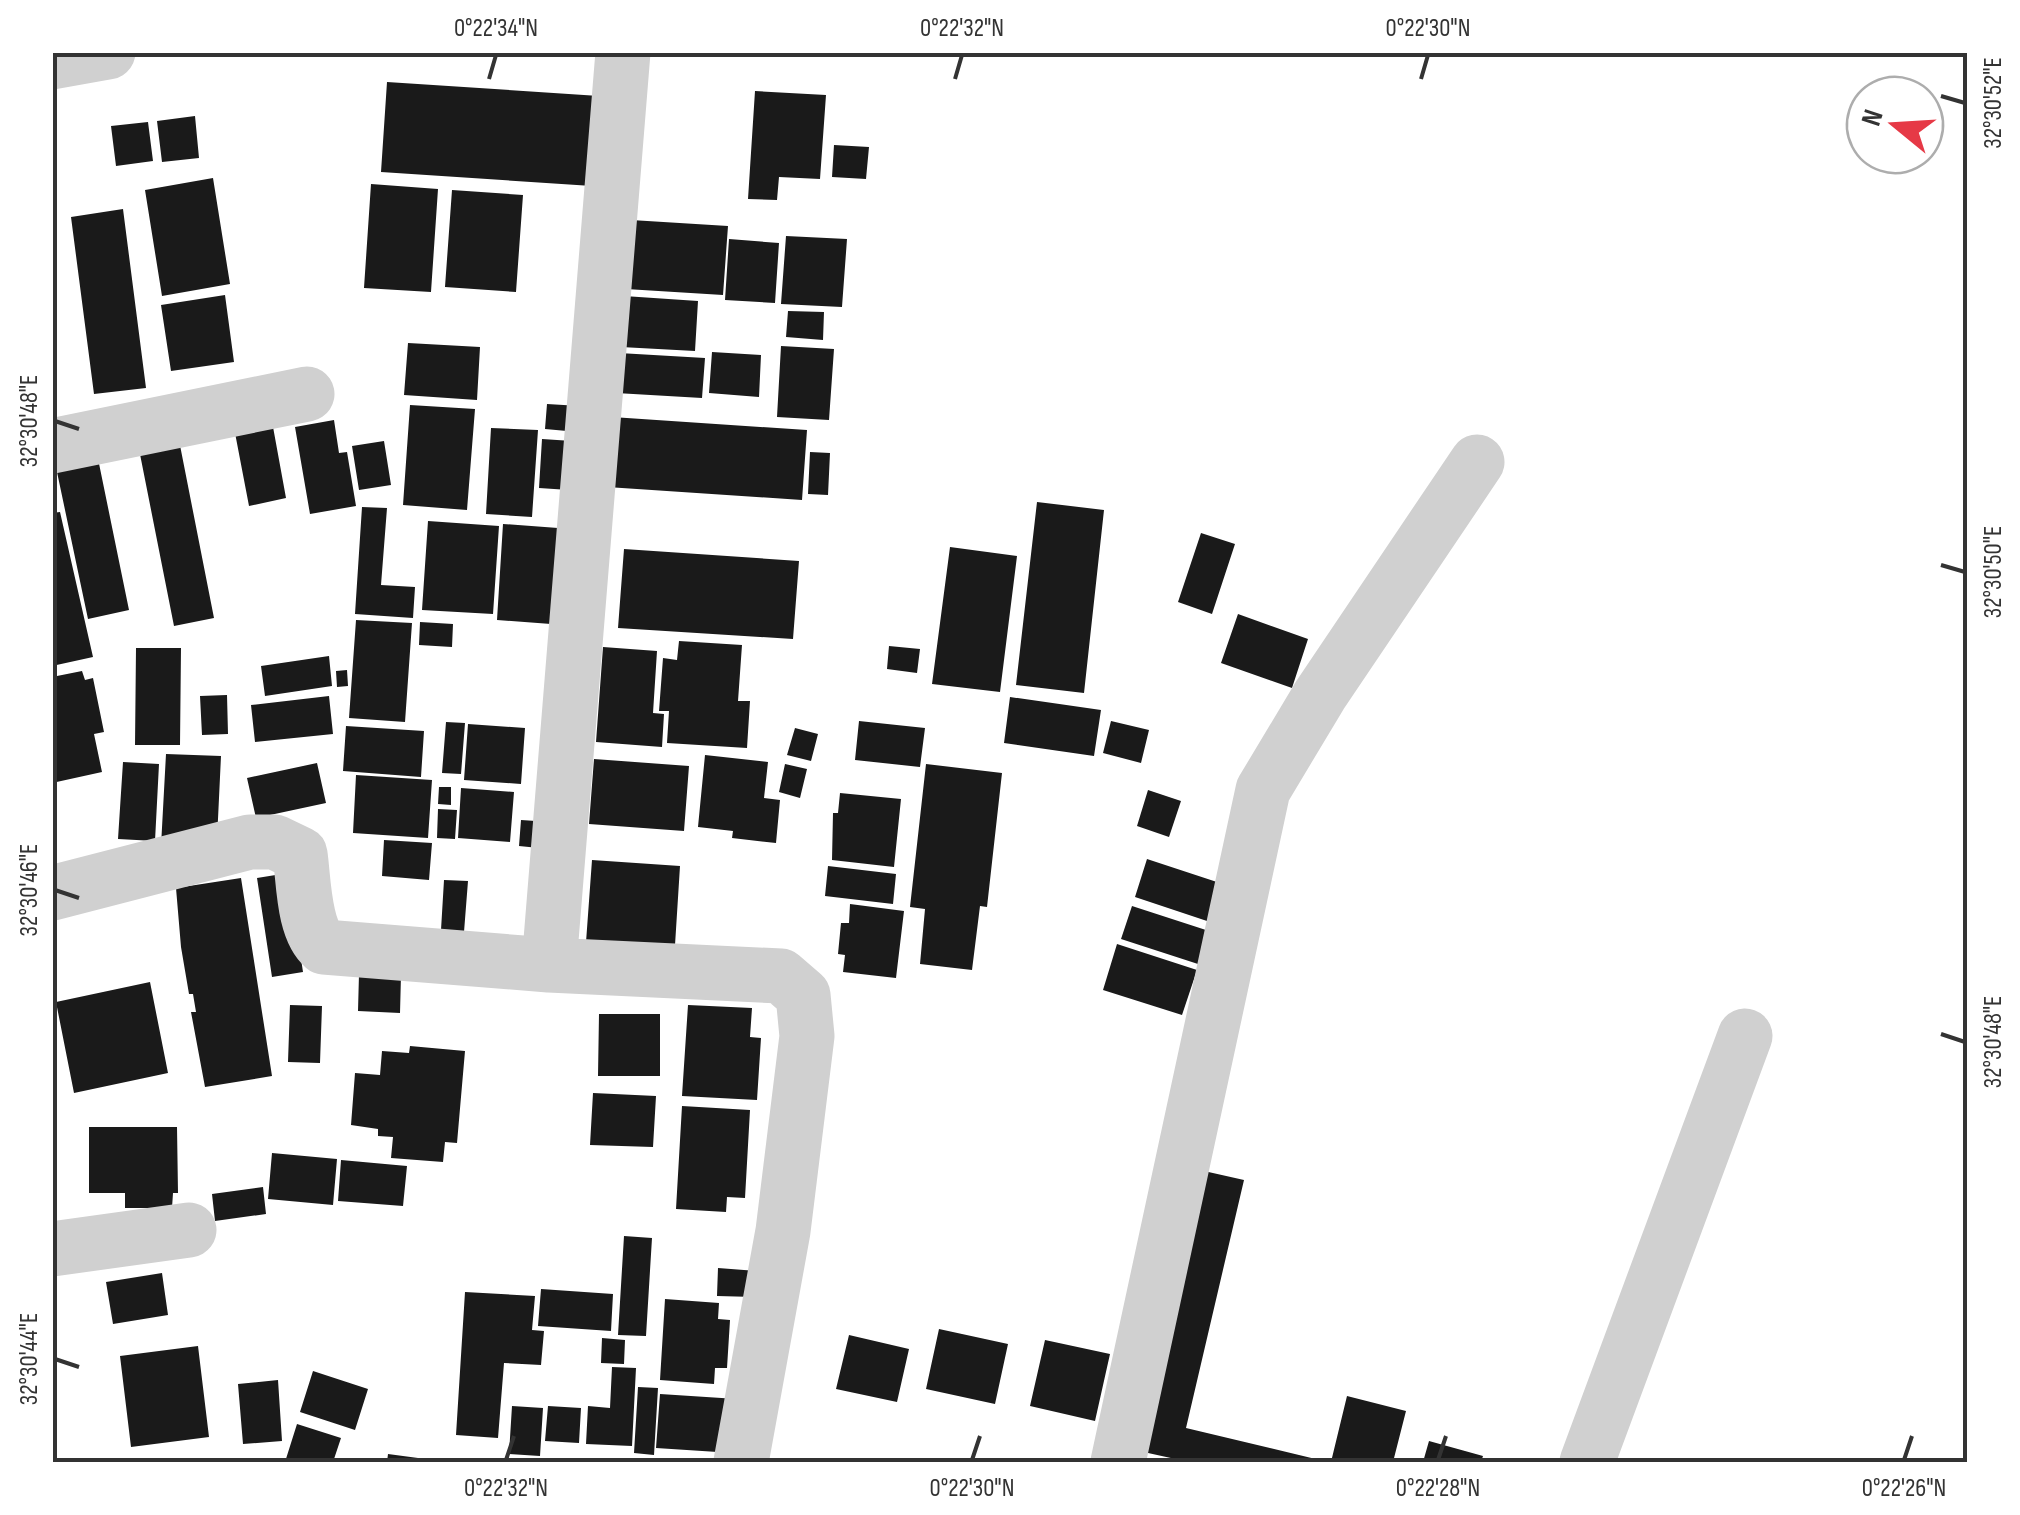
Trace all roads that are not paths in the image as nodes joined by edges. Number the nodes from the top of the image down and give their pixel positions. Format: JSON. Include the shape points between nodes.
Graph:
{"nodes":[{"id":1,"x":108,"y":52,"type":"edge"},
{"id":2,"x":623,"y":52,"type":"edge"},
{"id":3,"x":52,"y":62,"type":"edge"},
{"id":4,"x":307,"y":394,"type":"dead end"},
{"id":5,"x":52,"y":446,"type":"edge"},
{"id":6,"x":1476,"y":462,"type":"dead end"},
{"id":7,"x":52,"y":892,"type":"edge"},
{"id":8,"x":549,"y":965,"type":"junction"},
{"id":9,"x":1744,"y":1036,"type":"dead end"},
{"id":10,"x":189,"y":1230,"type":"dead end"},
{"id":11,"x":52,"y":1249,"type":"edge"},
{"id":12,"x":741,"y":1462,"type":"edge"},
{"id":13,"x":1118,"y":1462,"type":"edge"},
{"id":14,"x":1588,"y":1462,"type":"edge"}],
"edges":[{"from":1,"to":3,"type":"street"},
{"from":2,"to":8,"type":"street"},
{"from":4,"to":5,"type":"street"},
{"from":6,"to":13,"type":"street","via":[[1262,790]]},
{"from":7,"to":8,"type":"street","via":[[250,842],[275,842],[300,854],[311,924],[324,947]]},
{"from":8,"to":12,"type":"street","via":[[781,976],[804,995],[807,1036],[783,1231]]},
{"from":9,"to":14,"type":"street"},
{"from":10,"to":11,"type":"street"}]}
